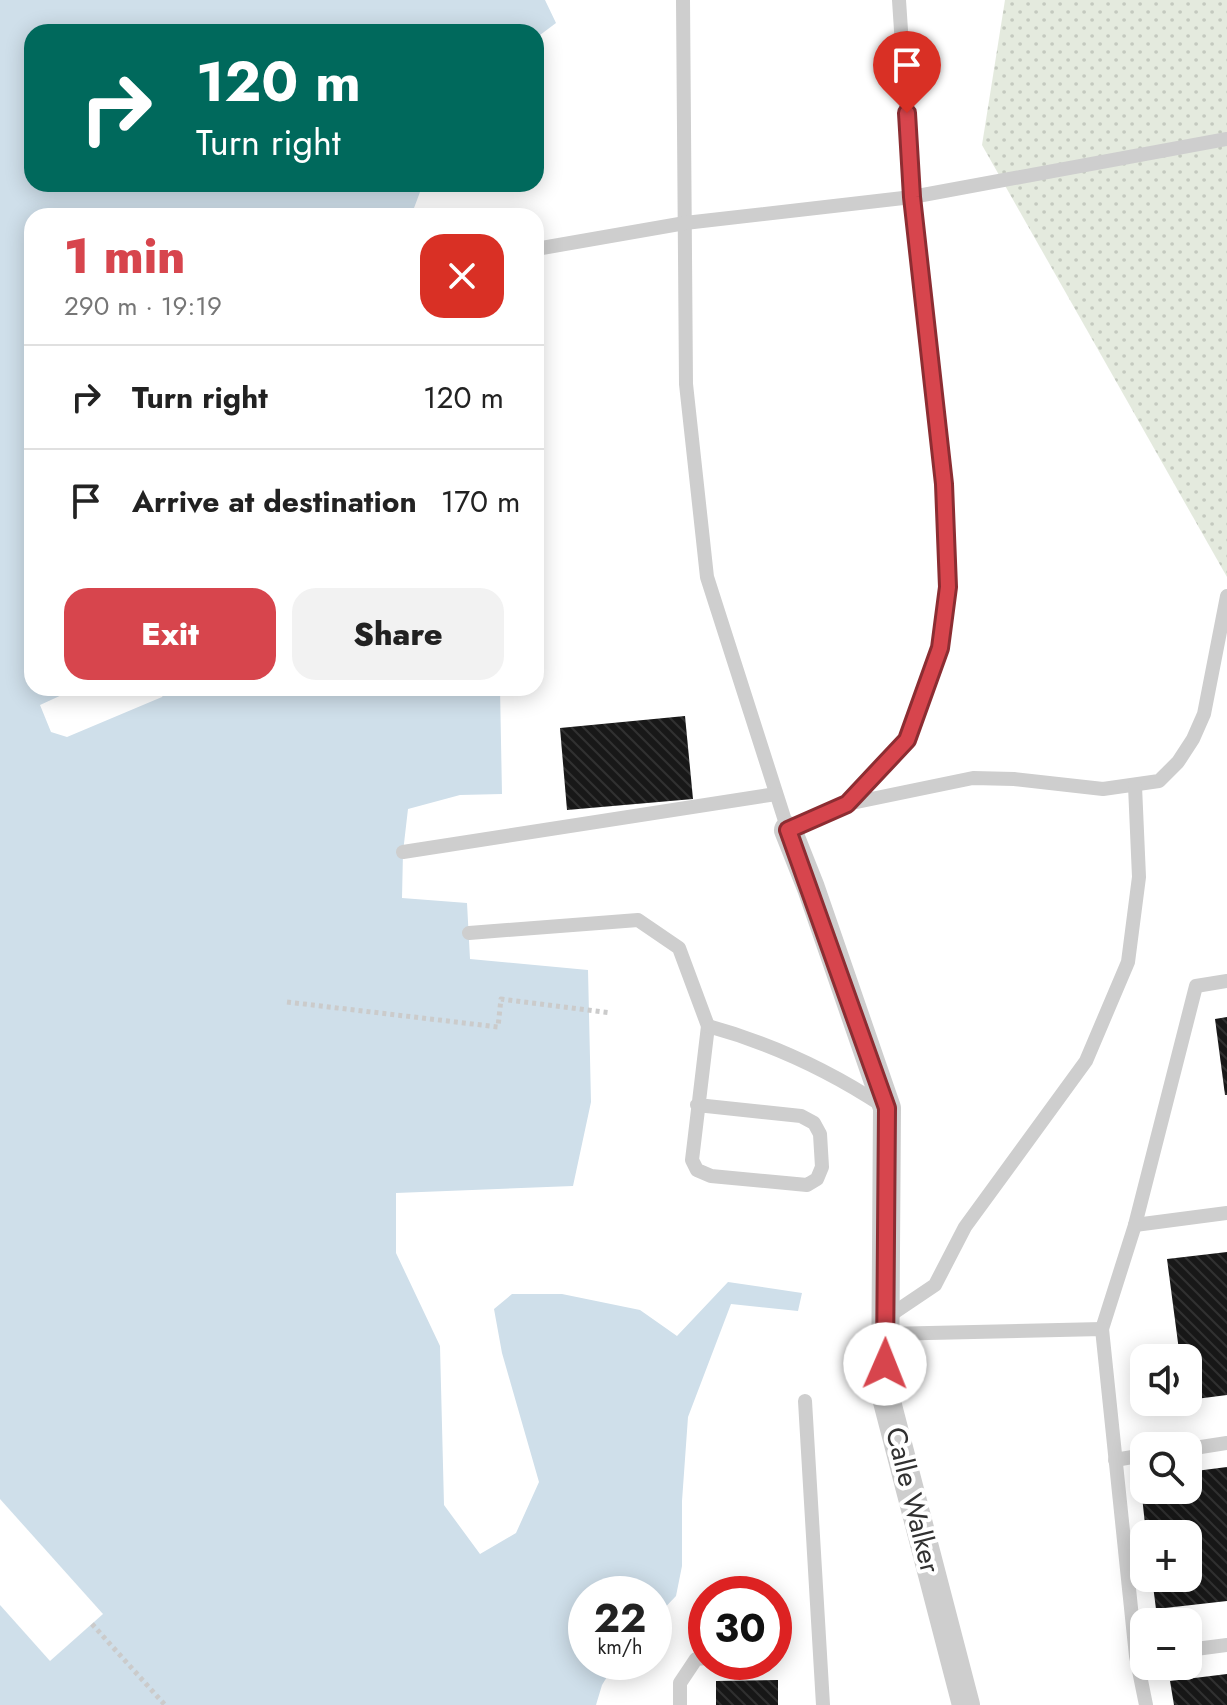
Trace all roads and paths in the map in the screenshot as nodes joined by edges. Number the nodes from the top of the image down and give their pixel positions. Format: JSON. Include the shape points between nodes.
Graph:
{"nodes":[{"id":1,"x":683,"y":0,"type":"edge"},
{"id":2,"x":899,"y":0,"type":"edge"},
{"id":3,"x":1227,"y":139,"type":"edge"},
{"id":4,"x":912,"y":197,"type":"junction"},
{"id":5,"x":685,"y":223,"type":"junction"},
{"id":6,"x":544,"y":248,"type":"edge"},
{"id":7,"x":1227,"y":596,"type":"edge"},
{"id":8,"x":1135,"y":786,"type":"junction"},
{"id":9,"x":776,"y":794,"type":"junction"},
{"id":10,"x":847,"y":804,"type":"junction"},
{"id":11,"x":788,"y":830,"type":"junction"},
{"id":12,"x":403,"y":852,"type":"dead end"},
{"id":13,"x":469,"y":933,"type":"dead end"},
{"id":14,"x":1227,"y":981,"type":"edge"},
{"id":15,"x":287,"y":1002,"type":"dead end"},
{"id":16,"x":611,"y":1013,"type":"dead end"},
{"id":17,"x":708,"y":1026,"type":"junction"},
{"id":18,"x":697,"y":1105,"type":"junction"},
{"id":19,"x":887,"y":1108,"type":"junction"},
{"id":20,"x":1227,"y":1213,"type":"edge"},
{"id":21,"x":1135,"y":1225,"type":"junction"},
{"id":22,"x":886,"y":1326,"type":"junction"},
{"id":23,"x":1102,"y":1329,"type":"junction"},
{"id":24,"x":805,"y":1401,"type":"dead end"},
{"id":25,"x":1227,"y":1443,"type":"edge"},
{"id":26,"x":1202,"y":1447,"type":"edge"},
{"id":27,"x":1130,"y":1457,"type":"edge"},
{"id":28,"x":1115,"y":1460,"type":"junction"},
{"id":29,"x":1134,"y":1608,"type":"edge"},
{"id":30,"x":92,"y":1624,"type":"dead end"},
{"id":31,"x":1227,"y":1645,"type":"edge"},
{"id":32,"x":1202,"y":1648,"type":"edge"},
{"id":33,"x":688,"y":1671,"type":"edge"},
{"id":34,"x":1143,"y":1680,"type":"edge"},
{"id":35,"x":165,"y":1705,"type":"edge"},
{"id":36,"x":680,"y":1705,"type":"edge"},
{"id":37,"x":823,"y":1705,"type":"edge"},
{"id":38,"x":966,"y":1705,"type":"edge"},
{"id":39,"x":1146,"y":1705,"type":"edge"}],
"edges":[{"from":1,"to":5,"type":"lane"},
{"from":2,"to":4,"type":"lane"},
{"from":3,"to":4,"type":"lane"},
{"from":4,"to":5,"type":"lane"},
{"from":4,"to":10,"type":"lane","via":[[944,484],[948,587],[940,648],[907,740]]},
{"from":5,"to":6,"type":"lane"},
{"from":5,"to":9,"type":"lane","via":[[686,384],[707,577]]},
{"from":7,"to":8,"type":"lane","via":[[1209,694],[1193,739],[1159,781]]},
{"from":8,"to":10,"type":"lane","via":[[1103,789],[973,778]]},
{"from":8,"to":22,"type":"lane","via":[[1139,877],[1128,962],[1086,1061],[965,1227],[935,1285]]},
{"from":9,"to":11,"type":"lane"},
{"from":9,"to":12,"type":"lane"},
{"from":10,"to":11,"type":"lane"},
{"from":11,"to":19,"type":"street","name":"Calle Walker"},
{"from":13,"to":17,"type":"lane","via":[[638,920],[679,948]]},
{"from":14,"to":21,"type":"lane","via":[[1196,986]]},
{"from":15,"to":16,"type":"path","via":[[498,1027],[501,999]]},
{"from":17,"to":18,"type":"lane"},
{"from":17,"to":19,"type":"lane","via":[[832,1075]]},
{"from":18,"to":18,"type":"lane","via":[[692,1160],[697,1170],[711,1176],[807,1185],[817,1179],[822,1167],[814,1123],[801,1116]]},
{"from":19,"to":22,"type":"street","name":"Calle Walker"},
{"from":20,"to":21,"type":"lane"},
{"from":21,"to":23,"type":"lane"},
{"from":22,"to":23,"type":"lane"},
{"from":22,"to":38,"type":"street","name":"Calle Walker","via":[[885,1394]]},
{"from":23,"to":28,"type":"lane"},
{"from":24,"to":37,"type":"lane"},
{"from":25,"to":26,"type":"lane"},
{"from":27,"to":28,"type":"lane"},
{"from":28,"to":29,"type":"lane"},
{"from":30,"to":35,"type":"path"},
{"from":31,"to":32,"type":"lane"},
{"from":33,"to":36,"type":"lane","via":[[680,1683]]},
{"from":34,"to":39,"type":"lane"}]}
